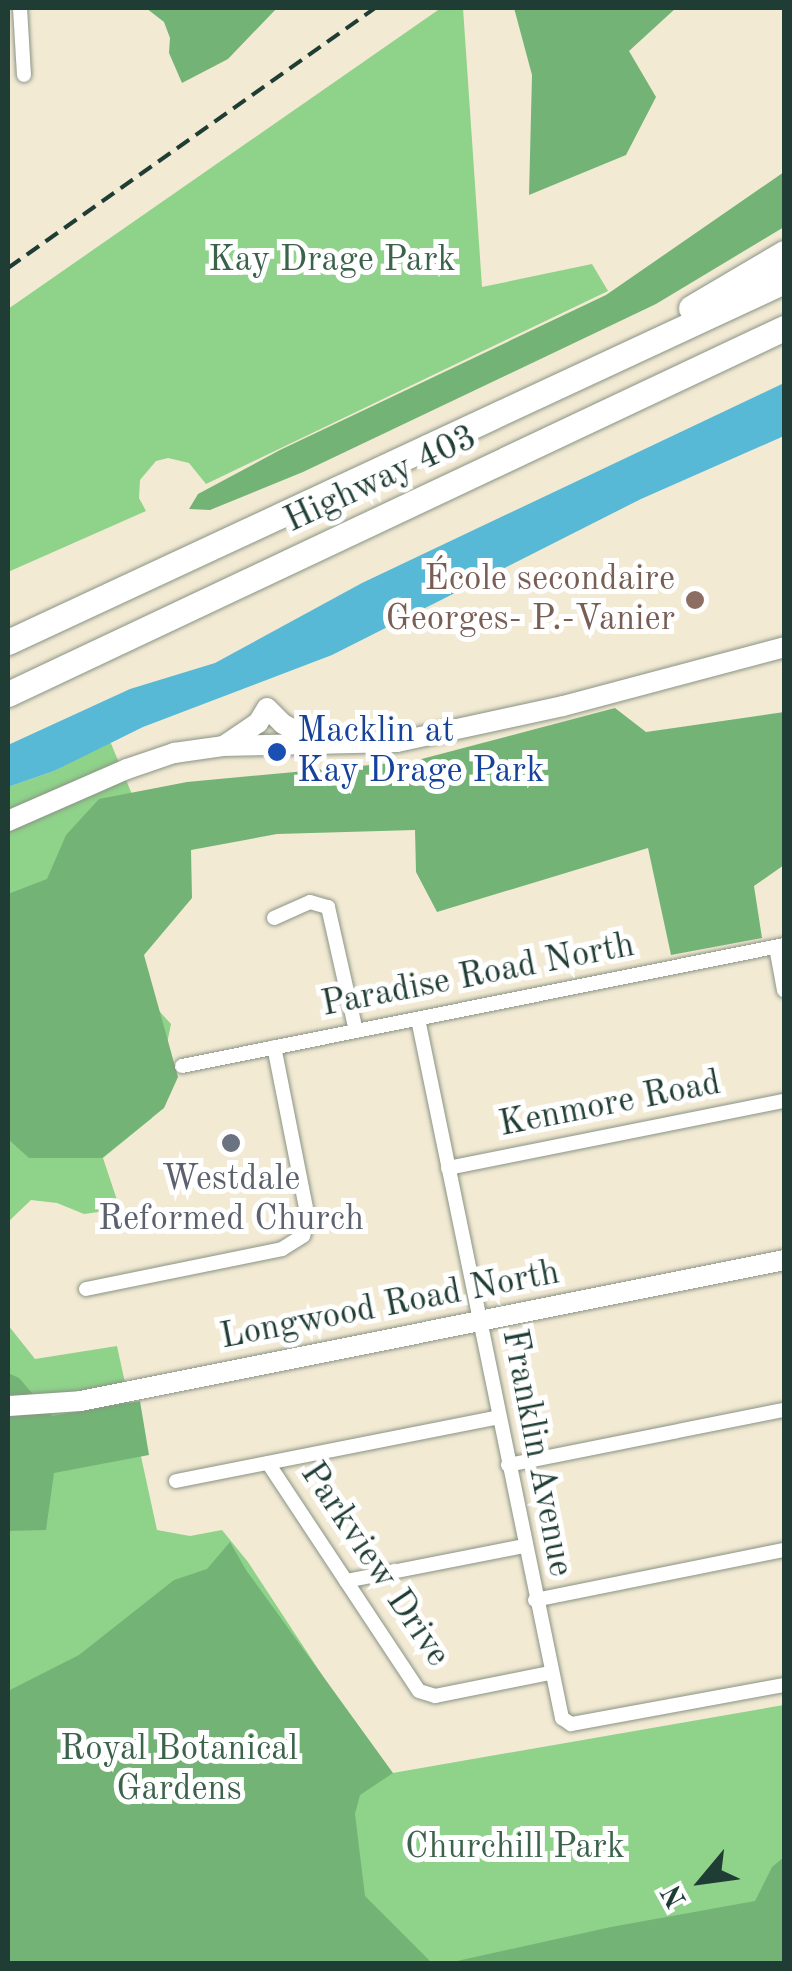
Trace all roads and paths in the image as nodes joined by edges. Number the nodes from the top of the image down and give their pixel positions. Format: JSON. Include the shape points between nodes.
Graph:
{"nodes":[{"id":1,"x":20,"y":8,"type":"edge"},
{"id":2,"x":24,"y":75,"type":"dead end"},
{"id":3,"x":784,"y":253,"type":"edge"},
{"id":4,"x":784,"y":281,"type":"edge"},
{"id":5,"x":784,"y":328,"type":"edge"},
{"id":6,"x":784,"y":338,"type":"edge"},
{"id":7,"x":732,"y":354,"type":"junction"},
{"id":8,"x":588,"y":369,"type":"junction"},
{"id":9,"x":8,"y":642,"type":"edge"},
{"id":10,"x":784,"y":647,"type":"edge"},
{"id":11,"x":8,"y":694,"type":"edge"},
{"id":12,"x":325,"y":744,"type":"junction"},
{"id":13,"x":223,"y":746,"type":"junction"},
{"id":14,"x":8,"y":822,"type":"edge"},
{"id":15,"x":274,"y":918,"type":"dead end"},
{"id":16,"x":780,"y":946,"type":"edge"},
{"id":17,"x":784,"y":990,"type":"edge"},
{"id":18,"x":418,"y":1018,"type":"junction"},
{"id":19,"x":356,"y":1031,"type":"junction"},
{"id":20,"x":274,"y":1047,"type":"junction"},
{"id":21,"x":182,"y":1066,"type":"dead end"},
{"id":22,"x":784,"y":1101,"type":"edge"},
{"id":23,"x":448,"y":1168,"type":"junction"},
{"id":24,"x":784,"y":1260,"type":"edge"},
{"id":25,"x":86,"y":1290,"type":"dead end"},
{"id":26,"x":479,"y":1322,"type":"junction"},
{"id":27,"x":8,"y":1406,"type":"edge"},
{"id":28,"x":784,"y":1410,"type":"edge"},
{"id":29,"x":498,"y":1417,"type":"junction"},
{"id":30,"x":268,"y":1463,"type":"junction"},
{"id":31,"x":508,"y":1465,"type":"junction"},
{"id":32,"x":176,"y":1482,"type":"dead end"},
{"id":33,"x":524,"y":1546,"type":"junction"},
{"id":34,"x":784,"y":1550,"type":"edge"},
{"id":35,"x":346,"y":1581,"type":"junction"},
{"id":36,"x":535,"y":1600,"type":"junction"},
{"id":37,"x":550,"y":1674,"type":"junction"},
{"id":38,"x":784,"y":1684,"type":"edge"}],
"edges":[{"from":1,"to":2,"type":"street"},
{"from":3,"to":8,"type":"highway"},
{"from":4,"to":8,"type":"highway","name":"Highway 403"},
{"from":5,"to":7,"type":"highway","name":"Highway 403"},
{"from":6,"to":7,"type":"highway"},
{"from":7,"to":11,"type":"highway","name":"Highway 403"},
{"from":8,"to":9,"type":"highway","name":"Highway 403"},
{"from":10,"to":12,"type":"street","via":[[454,731],[397,742]]},
{"from":12,"to":13,"type":"street"},
{"from":12,"to":13,"type":"street","via":[[267,708],[258,724]]},
{"from":13,"to":14,"type":"street","via":[[126,769]]},
{"from":15,"to":19,"type":"street","via":[[310,902],[328,907]]},
{"from":16,"to":17,"type":"street"},
{"from":16,"to":18,"type":"street","name":"Paradise Road North"},
{"from":18,"to":19,"type":"street","name":"Paradise Road North"},
{"from":18,"to":23,"type":"street","name":"Franklin Avenue"},
{"from":19,"to":20,"type":"street","name":"Paradise Road North"},
{"from":20,"to":21,"type":"street","name":"Paradise Road North"},
{"from":20,"to":25,"type":"street","via":[[308,1218],[303,1236],[282,1249]]},
{"from":22,"to":23,"type":"street","name":"Kenmore Road"},
{"from":23,"to":26,"type":"street","name":"Franklin Avenue"},
{"from":24,"to":26,"type":"street","name":"Longwood Road North"},
{"from":26,"to":27,"type":"street","name":"Longwood Road North","via":[[81,1401]]},
{"from":26,"to":29,"type":"street","name":"Franklin Avenue"},
{"from":28,"to":31,"type":"street"},
{"from":29,"to":30,"type":"street"},
{"from":29,"to":31,"type":"street","name":"Franklin Avenue"},
{"from":30,"to":32,"type":"street"},
{"from":30,"to":35,"type":"street","name":"Parkview Drive"},
{"from":31,"to":33,"type":"street","name":"Franklin Avenue"},
{"from":33,"to":35,"type":"street"},
{"from":33,"to":36,"type":"street","name":"Franklin Avenue"},
{"from":34,"to":36,"type":"street"},
{"from":35,"to":37,"type":"street","name":"Parkview Drive","via":[[424,1694]]},
{"from":36,"to":37,"type":"street","name":"Franklin Avenue"},
{"from":37,"to":38,"type":"street","name":"Franklin Avenue","via":[[564,1722]]}]}
